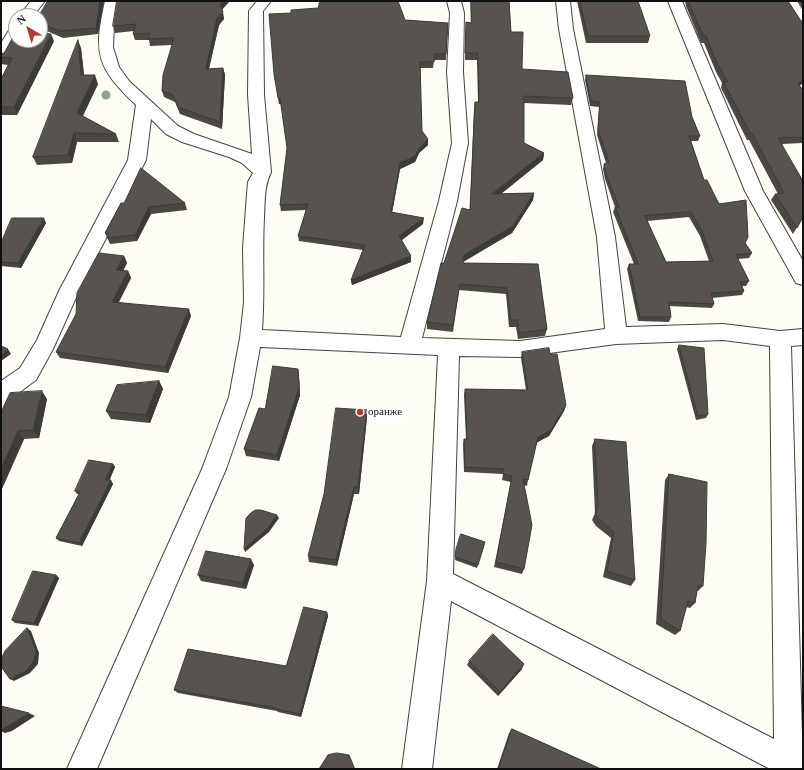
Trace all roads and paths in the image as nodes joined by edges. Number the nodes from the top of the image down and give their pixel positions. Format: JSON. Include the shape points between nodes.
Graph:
{"nodes":[{"id":1,"x":112,"y":1,"type":"edge"},
{"id":2,"x":264,"y":1,"type":"edge"},
{"id":3,"x":454,"y":1,"type":"edge"},
{"id":4,"x":563,"y":1,"type":"edge"},
{"id":5,"x":675,"y":1,"type":"edge"},
{"id":6,"x":790,"y":1,"type":"edge"},
{"id":7,"x":803,"y":23,"type":"edge"},
{"id":8,"x":8,"y":44,"type":"edge"},
{"id":9,"x":1,"y":56,"type":"edge"},
{"id":10,"x":144,"y":106,"type":"junction"},
{"id":11,"x":262,"y":172,"type":"junction"},
{"id":12,"x":803,"y":278,"type":"edge"},
{"id":13,"x":616,"y":336,"type":"junction"},
{"id":14,"x":251,"y":338,"type":"junction"},
{"id":15,"x":791,"y":338,"type":"edge"},
{"id":16,"x":409,"y":346,"type":"junction"},
{"id":17,"x":449,"y":347,"type":"junction"},
{"id":18,"x":1,"y":407,"type":"edge"},
{"id":19,"x":440,"y":581,"type":"junction"},
{"id":20,"x":789,"y":766,"type":"edge"},
{"id":21,"x":82,"y":769,"type":"edge"},
{"id":22,"x":417,"y":769,"type":"edge"}],
"edges":[{"from":1,"to":10,"type":"street","via":[[106,47],[111,67]]},
{"from":2,"to":11,"type":"street","via":[[256,11],[256,95]]},
{"from":3,"to":16,"type":"street","via":[[457,13],[455,72],[460,143],[448,201]]},
{"from":4,"to":13,"type":"street","via":[[566,29],[606,237]]},
{"from":5,"to":12,"type":"street","via":[[754,191]]},
{"from":6,"to":7,"type":"street"},
{"from":8,"to":9,"type":"street"},
{"from":10,"to":11,"type":"street","via":[[172,130],[248,159]]},
{"from":10,"to":18,"type":"street","via":[[137,160],[69,291],[46,343],[28,374],[8,388]]},
{"from":11,"to":14,"type":"street","via":[[257,182]]},
{"from":13,"to":15,"type":"street","via":[[723,332]]},
{"from":13,"to":17,"type":"street","via":[[520,349]]},
{"from":14,"to":16,"type":"street"},
{"from":14,"to":21,"type":"street","via":[[240,397],[214,469]]},
{"from":15,"to":20,"type":"street"},
{"from":16,"to":17,"type":"street"},
{"from":17,"to":19,"type":"street"},
{"from":19,"to":20,"type":"street"},
{"from":19,"to":22,"type":"street"}]}
